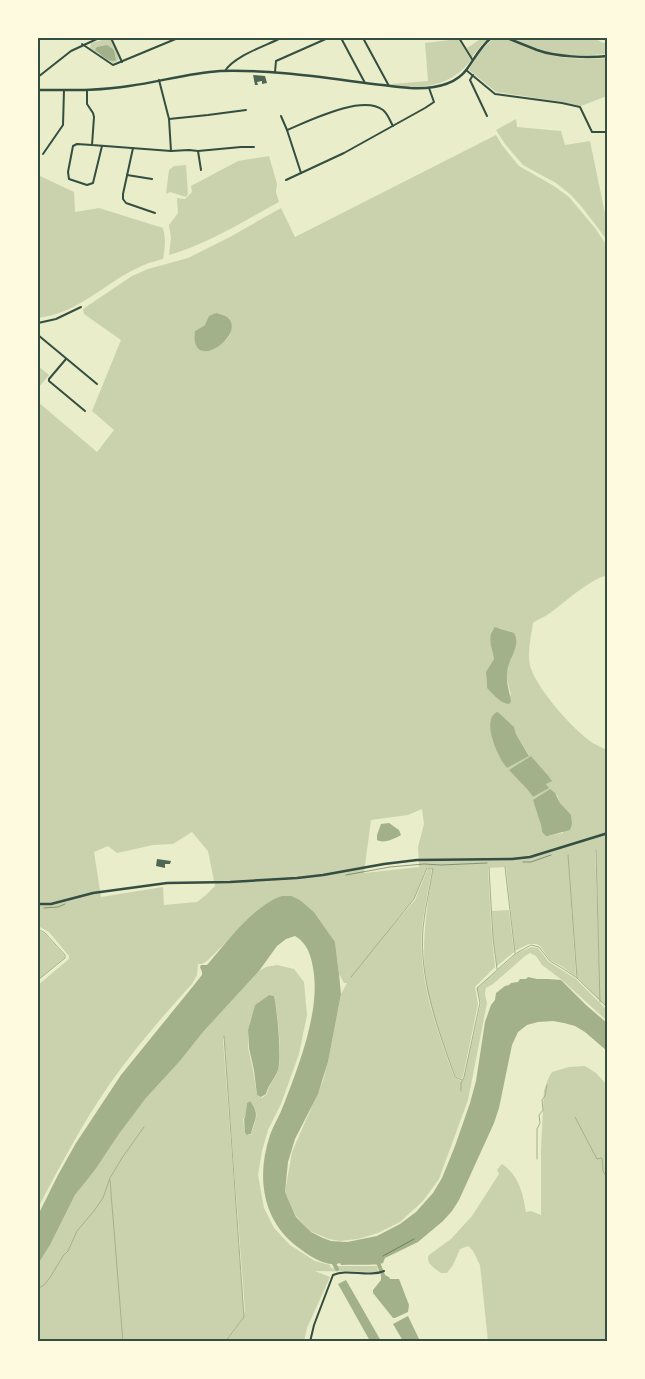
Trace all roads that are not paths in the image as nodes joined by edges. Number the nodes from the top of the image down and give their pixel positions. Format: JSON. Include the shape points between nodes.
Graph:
{"nodes":[{"id":1,"x":93,"y":38,"type":"edge"},
{"id":2,"x":99,"y":38,"type":"edge"},
{"id":3,"x":111,"y":38,"type":"edge"},
{"id":4,"x":178,"y":38,"type":"edge"},
{"id":5,"x":281,"y":38,"type":"edge"},
{"id":6,"x":328,"y":38,"type":"edge"},
{"id":7,"x":341,"y":38,"type":"edge"},
{"id":8,"x":363,"y":38,"type":"edge"},
{"id":9,"x":459,"y":38,"type":"edge"},
{"id":10,"x":491,"y":38,"type":"edge"},
{"id":11,"x":507,"y":38,"type":"edge"},
{"id":12,"x":82,"y":44,"type":"junction"},
{"id":13,"x":608,"y":56,"type":"edge"},
{"id":14,"x":472,"y":59,"type":"junction"},
{"id":15,"x":122,"y":62,"type":"junction"},
{"id":16,"x":466,"y":70,"type":"junction"},
{"id":17,"x":225,"y":71,"type":"junction"},
{"id":18,"x":275,"y":73,"type":"junction"},
{"id":19,"x":473,"y":75,"type":"junction"},
{"id":20,"x":38,"y":77,"type":"edge"},
{"id":21,"x":159,"y":80,"type":"junction"},
{"id":22,"x":365,"y":83,"type":"junction"},
{"id":23,"x":390,"y":86,"type":"junction"},
{"id":24,"x":429,"y":88,"type":"junction"},
{"id":25,"x":38,"y":90,"type":"edge"},
{"id":26,"x":64,"y":90,"type":"junction"},
{"id":27,"x":87,"y":90,"type":"junction"},
{"id":28,"x":246,"y":110,"type":"dead end"},
{"id":29,"x":281,"y":116,"type":"dead end"},
{"id":30,"x":488,"y":116,"type":"dead end"},
{"id":31,"x":169,"y":119,"type":"junction"},
{"id":32,"x":393,"y":126,"type":"junction"},
{"id":33,"x":288,"y":130,"type":"junction"},
{"id":34,"x":608,"y":132,"type":"edge"},
{"id":35,"x":92,"y":145,"type":"junction"},
{"id":36,"x":102,"y":146,"type":"junction"},
{"id":37,"x":254,"y":147,"type":"dead end"},
{"id":38,"x":133,"y":148,"type":"junction"},
{"id":39,"x":172,"y":151,"type":"junction"},
{"id":40,"x":198,"y":152,"type":"junction"},
{"id":41,"x":43,"y":154,"type":"dead end"},
{"id":42,"x":201,"y":170,"type":"dead end"},
{"id":43,"x":301,"y":173,"type":"junction"},
{"id":44,"x":127,"y":175,"type":"junction"},
{"id":45,"x":152,"y":179,"type":"dead end"},
{"id":46,"x":286,"y":180,"type":"dead end"},
{"id":47,"x":155,"y":213,"type":"dead end"},
{"id":48,"x":81,"y":308,"type":"dead end"},
{"id":49,"x":38,"y":323,"type":"edge"},
{"id":50,"x":38,"y":335,"type":"edge"},
{"id":51,"x":66,"y":359,"type":"junction"},
{"id":52,"x":97,"y":384,"type":"dead end"},
{"id":53,"x":85,"y":411,"type":"dead end"},
{"id":54,"x":608,"y":834,"type":"edge"},
{"id":55,"x":38,"y":904,"type":"edge"},
{"id":56,"x":384,"y":1271,"type":"dead end"},
{"id":57,"x":310,"y":1342,"type":"edge"}],
"edges":[{"from":1,"to":2,"type":"street"},
{"from":1,"to":12,"type":"street"},
{"from":3,"to":15,"type":"street"},
{"from":4,"to":15,"type":"street"},
{"from":5,"to":17,"type":"street","via":[[235,60]]},
{"from":6,"to":18,"type":"street","via":[[276,62]]},
{"from":7,"to":22,"type":"street"},
{"from":8,"to":23,"type":"street"},
{"from":9,"to":14,"type":"street"},
{"from":10,"to":14,"type":"street"},
{"from":11,"to":13,"type":"street","via":[[542,52],[574,57]]},
{"from":12,"to":15,"type":"street","via":[[110,65]]},
{"from":12,"to":20,"type":"street"},
{"from":14,"to":16,"type":"street"},
{"from":16,"to":19,"type":"street"},
{"from":16,"to":24,"type":"street","via":[[450,83]]},
{"from":17,"to":18,"type":"street"},
{"from":17,"to":21,"type":"street"},
{"from":18,"to":22,"type":"street"},
{"from":19,"to":30,"type":"street","via":[[470,80]]},
{"from":19,"to":34,"type":"street","via":[[495,94],[580,107],[592,132]]},
{"from":21,"to":27,"type":"street"},
{"from":21,"to":31,"type":"street"},
{"from":22,"to":23,"type":"street"},
{"from":23,"to":24,"type":"street"},
{"from":24,"to":32,"type":"street","via":[[434,102]]},
{"from":25,"to":26,"type":"street"},
{"from":26,"to":27,"type":"street"},
{"from":26,"to":41,"type":"street","via":[[63,125]]},
{"from":27,"to":35,"type":"street","via":[[87,104],[94,117]]},
{"from":28,"to":31,"type":"street"},
{"from":29,"to":33,"type":"street"},
{"from":31,"to":39,"type":"street"},
{"from":32,"to":33,"type":"street","via":[[383,110],[365,104]]},
{"from":32,"to":43,"type":"street"},
{"from":33,"to":43,"type":"street"},
{"from":35,"to":36,"type":"street"},
{"from":35,"to":36,"type":"street","via":[[73,146],[68,172],[69,178],[87,185],[93,183]]},
{"from":36,"to":38,"type":"street"},
{"from":37,"to":40,"type":"street"},
{"from":38,"to":39,"type":"street"},
{"from":38,"to":44,"type":"street"},
{"from":39,"to":40,"type":"street"},
{"from":40,"to":42,"type":"street"},
{"from":43,"to":46,"type":"street"},
{"from":44,"to":45,"type":"street"},
{"from":44,"to":47,"type":"street","via":[[123,194],[125,202]]},
{"from":48,"to":49,"type":"street"},
{"from":50,"to":51,"type":"street"},
{"from":51,"to":52,"type":"street"},
{"from":51,"to":53,"type":"street","via":[[49,380]]},
{"from":54,"to":55,"type":"street","via":[[530,857],[417,860],[297,878],[167,883]]},
{"from":56,"to":57,"type":"street","via":[[336,1274]]}]}
